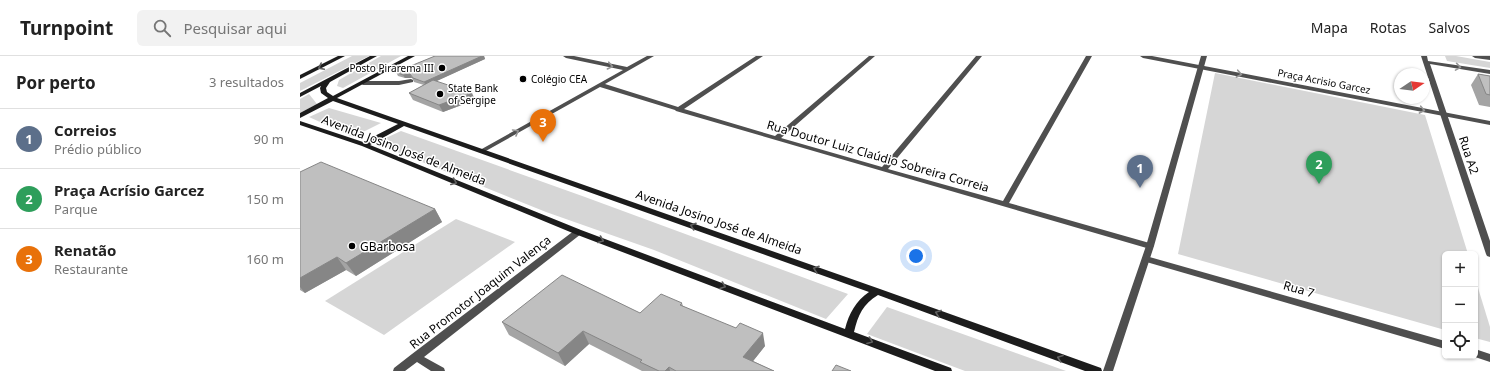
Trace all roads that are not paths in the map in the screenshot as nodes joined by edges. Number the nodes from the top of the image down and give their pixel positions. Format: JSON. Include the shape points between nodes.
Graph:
{"nodes":[{"id":1,"x":342,"y":56,"type":"edge"},
{"id":2,"x":374,"y":56,"type":"edge"},
{"id":3,"x":412,"y":56,"type":"edge"},
{"id":4,"x":566,"y":56,"type":"edge"},
{"id":5,"x":651,"y":56,"type":"edge"},
{"id":6,"x":760,"y":56,"type":"edge"},
{"id":7,"x":872,"y":56,"type":"edge"},
{"id":8,"x":979,"y":56,"type":"edge"},
{"id":9,"x":1089,"y":56,"type":"edge"},
{"id":10,"x":1143,"y":56,"type":"edge"},
{"id":11,"x":1204,"y":56,"type":"edge"},
{"id":12,"x":1475,"y":56,"type":"edge"},
{"id":13,"x":1490,"y":58,"type":"edge"},
{"id":14,"x":1425,"y":59,"type":"edge"},
{"id":15,"x":1201,"y":67,"type":"junction"},
{"id":16,"x":628,"y":69,"type":"junction"},
{"id":17,"x":1490,"y":72,"type":"edge"},
{"id":18,"x":300,"y":77,"type":"edge"},
{"id":19,"x":328,"y":80,"type":"junction"},
{"id":20,"x":411,"y":80,"type":"edge"},
{"id":21,"x":363,"y":82,"type":"junction"},
{"id":22,"x":600,"y":85,"type":"junction"},
{"id":23,"x":300,"y":94,"type":"edge"},
{"id":24,"x":332,"y":99,"type":"junction"},
{"id":25,"x":678,"y":110,"type":"junction"},
{"id":26,"x":1444,"y":114,"type":"junction"},
{"id":27,"x":300,"y":116,"type":"edge"},
{"id":28,"x":300,"y":123,"type":"edge"},
{"id":29,"x":1490,"y":123,"type":"edge"},
{"id":30,"x":403,"y":124,"type":"junction"},
{"id":31,"x":776,"y":139,"type":"junction"},
{"id":32,"x":364,"y":145,"type":"junction"},
{"id":33,"x":482,"y":152,"type":"junction"},
{"id":34,"x":883,"y":170,"type":"junction"},
{"id":35,"x":1005,"y":204,"type":"junction"},
{"id":36,"x":578,"y":232,"type":"junction"},
{"id":37,"x":1150,"y":246,"type":"junction"},
{"id":38,"x":1490,"y":254,"type":"edge"},
{"id":39,"x":1146,"y":259,"type":"junction"},
{"id":40,"x":878,"y":291,"type":"junction"},
{"id":41,"x":849,"y":333,"type":"junction"},
{"id":42,"x":1442,"y":344,"type":"edge"},
{"id":43,"x":1478,"y":354,"type":"edge"},
{"id":44,"x":416,"y":356,"type":"junction"},
{"id":45,"x":1490,"y":358,"type":"edge"},
{"id":46,"x":398,"y":371,"type":"edge"},
{"id":47,"x":440,"y":371,"type":"edge"},
{"id":48,"x":947,"y":371,"type":"edge"},
{"id":49,"x":1097,"y":371,"type":"edge"},
{"id":50,"x":1108,"y":371,"type":"edge"}],
"edges":[{"from":1,"to":18,"type":"main road","one_way":true},
{"from":2,"to":19,"type":"main road"},
{"from":3,"to":21,"type":"main road"},
{"from":4,"to":16,"type":"street","one_way":true},
{"from":5,"to":16,"type":"street"},
{"from":6,"to":25,"type":"street"},
{"from":7,"to":31,"type":"street"},
{"from":8,"to":34,"type":"street"},
{"from":9,"to":35,"type":"street"},
{"from":10,"to":15,"type":"street","name":"Praça Acrisio Garcez"},
{"from":11,"to":15,"type":"street"},
{"from":12,"to":13,"type":"street"},
{"from":14,"to":17,"type":"street","one_way":true},
{"from":14,"to":26,"type":"street","name":"Rua A2"},
{"from":15,"to":26,"type":"street","name":"Praça Acrisio Garcez","one_way":true},
{"from":15,"to":37,"type":"street"},
{"from":16,"to":22,"type":"street"},
{"from":19,"to":23,"type":"main road"},
{"from":19,"to":24,"type":"main road","via":[[323,88],[324,93]]},
{"from":20,"to":21,"type":"street","via":[[399,83]]},
{"from":21,"to":24,"type":"main road"},
{"from":22,"to":25,"type":"street","name":"Rua Doutor Luiz Claúdio Sobreira Correia"},
{"from":33,"to":22,"type":"street","one_way":true},
{"from":24,"to":27,"type":"main road"},
{"from":24,"to":30,"type":"main road","name":"Avenida Josino José de Almeida"},
{"from":25,"to":31,"type":"street","name":"Rua Doutor Luiz Claúdio Sobreira Correia"},
{"from":26,"to":29,"type":"street","name":"Praça Acrisio Garcez"},
{"from":26,"to":38,"type":"street","name":"Rua A2"},
{"from":28,"to":32,"type":"main road","name":"Avenida Josino José de Almeida"},
{"from":30,"to":32,"type":"main road"},
{"from":30,"to":33,"type":"main road","name":"Avenida Josino José de Almeida"},
{"from":31,"to":34,"type":"street","name":"Rua Doutor Luiz Claúdio Sobreira Correia"},
{"from":32,"to":36,"type":"main road","name":"Avenida Josino José de Almeida","one_way":true},
{"from":40,"to":33,"type":"main road","name":"Avenida Josino José de Almeida","one_way":true},
{"from":34,"to":35,"type":"street","name":"Rua Doutor Luiz Claúdio Sobreira Correia"},
{"from":35,"to":37,"type":"street","name":"Rua Doutor Luiz Claúdio Sobreira Correia"},
{"from":36,"to":41,"type":"main road","name":"Avenida Josino José de Almeida","one_way":true},
{"from":36,"to":44,"type":"street","name":"Rua Promotor Joaquim Valença"},
{"from":37,"to":39,"type":"street"},
{"from":39,"to":42,"type":"street","name":"Rua 7"},
{"from":39,"to":50,"type":"street"},
{"from":40,"to":41,"type":"main road","via":[[867,297],[859,306],[852,317]]},
{"from":49,"to":40,"type":"main road","name":"Avenida Josino José de Almeida","one_way":true},
{"from":41,"to":48,"type":"main road","name":"Avenida Josino José de Almeida","one_way":true},
{"from":43,"to":45,"type":"street"},
{"from":44,"to":46,"type":"street","name":"Rua Promotor Joaquim Valença"},
{"from":44,"to":47,"type":"street"}]}
